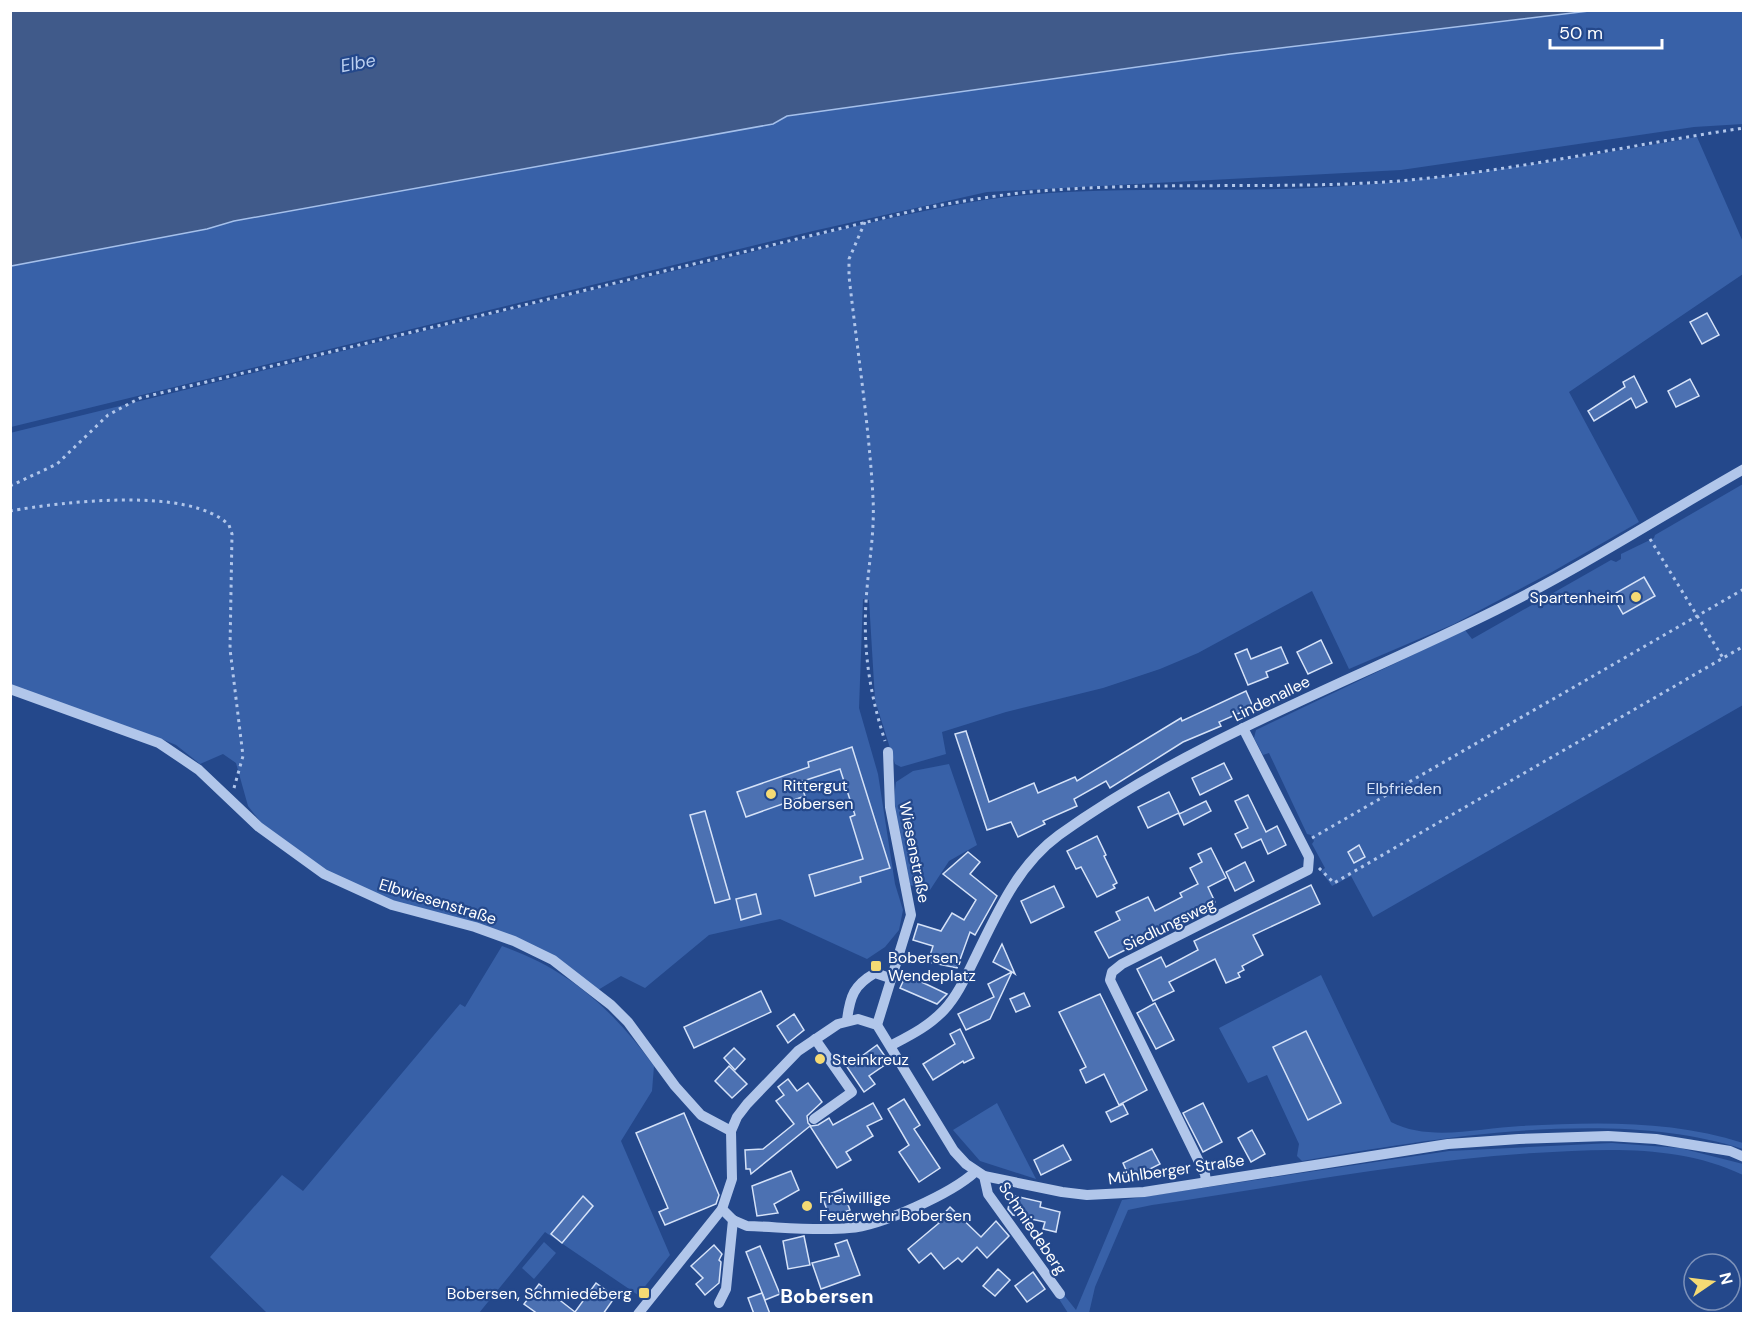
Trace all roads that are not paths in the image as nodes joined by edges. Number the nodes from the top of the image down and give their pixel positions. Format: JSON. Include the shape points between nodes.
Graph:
{"nodes":[{"id":1,"x":1743,"y":469,"type":"edge"},
{"id":2,"x":10,"y":689,"type":"edge"},
{"id":3,"x":1244,"y":728,"type":"junction"},
{"id":4,"x":888,"y":752,"type":"road end"},
{"id":5,"x":890,"y":978,"type":"junction"},
{"id":6,"x":847,"y":1020,"type":"junction"},
{"id":7,"x":872,"y":1022,"type":"junction"},
{"id":8,"x":815,"y":1039,"type":"junction"},
{"id":9,"x":892,"y":1045,"type":"junction"},
{"id":10,"x":814,"y":1119,"type":"dead end"},
{"id":11,"x":731,"y":1131,"type":"junction"},
{"id":12,"x":1743,"y":1157,"type":"edge"},
{"id":13,"x":980,"y":1174,"type":"junction"},
{"id":14,"x":1206,"y":1182,"type":"junction"},
{"id":15,"x":722,"y":1209,"type":"junction"},
{"id":16,"x":733,"y":1220,"type":"junction"},
{"id":17,"x":1060,"y":1294,"type":"dead end"},
{"id":18,"x":719,"y":1303,"type":"dead end"},
{"id":19,"x":638,"y":1314,"type":"edge"}],
"edges":[{"from":1,"to":3,"type":"street","name":"Lindenallee","via":[[1555,580]]},
{"from":2,"to":11,"type":"street","name":"Elbwiesenstraße","via":[[159,743],[199,770],[286,848],[333,879],[392,904],[514,941],[553,960],[628,1022],[700,1114]]},
{"from":3,"to":9,"type":"street","name":"Lindenallee","via":[[1139,784],[1041,849],[1014,883],[945,1009],[921,1030]]},
{"from":3,"to":14,"type":"street","name":"Siedlungsweg","via":[[1302,843],[1310,863],[1308,870],[1122,964],[1110,976],[1112,988]]},
{"from":4,"to":5,"type":"street","name":"Wiesenstraße","via":[[890,807],[911,915]]},
{"from":5,"to":6,"type":"street","via":[[875,973],[862,981],[853,991]]},
{"from":5,"to":7,"type":"street","name":"Wiesenstraße"},
{"from":6,"to":7,"type":"street"},
{"from":6,"to":8,"type":"street"},
{"from":7,"to":9,"type":"street"},
{"from":8,"to":10,"type":"street","via":[[852,1092]]},
{"from":8,"to":11,"type":"street","via":[[772,1075],[737,1117]]},
{"from":9,"to":13,"type":"street","via":[[954,1151]]},
{"from":11,"to":15,"type":"street","via":[[732,1179]]},
{"from":12,"to":14,"type":"street","name":"Mühlberger Straße","via":[[1693,1144],[1608,1136],[1488,1141],[1391,1152]]},
{"from":13,"to":14,"type":"street","name":"Mühlberger Straße","via":[[1087,1195],[1144,1192]]},
{"from":13,"to":16,"type":"street","via":[[933,1200],[849,1228],[747,1226]]},
{"from":13,"to":17,"type":"street","name":"Schmiedeberg","via":[[988,1194]]},
{"from":15,"to":16,"type":"street"},
{"from":15,"to":19,"type":"street"},
{"from":16,"to":18,"type":"street","via":[[726,1289]]}]}
